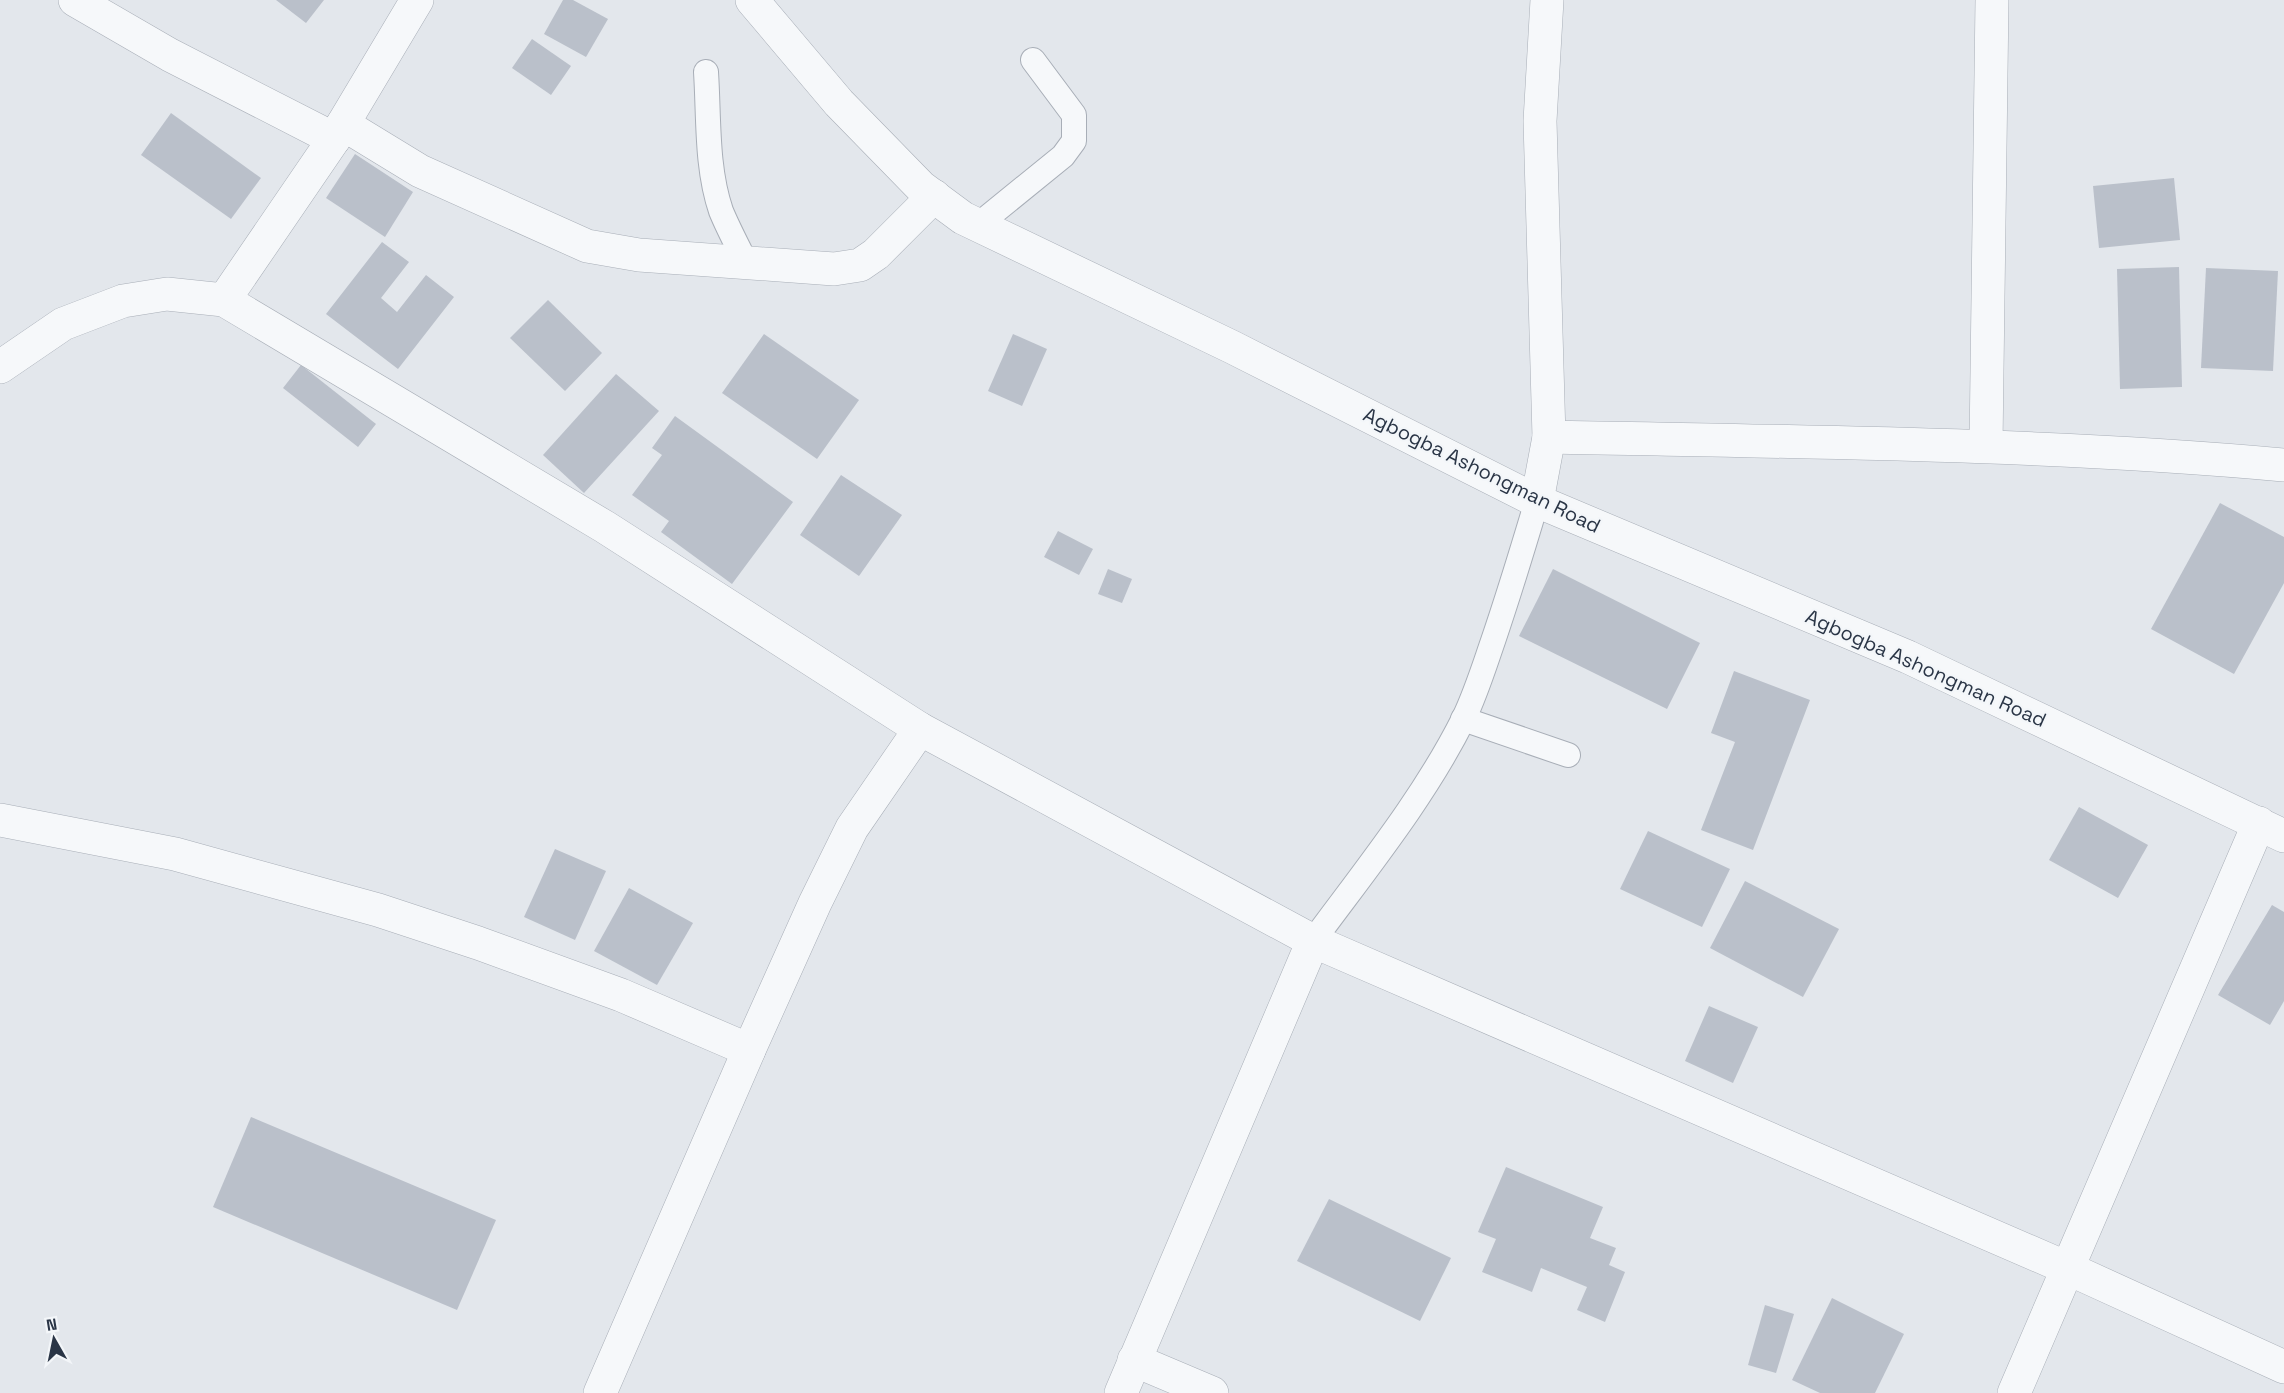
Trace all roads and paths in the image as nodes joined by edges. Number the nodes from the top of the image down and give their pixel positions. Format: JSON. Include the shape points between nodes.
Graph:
{"nodes":[{"id":1,"x":75,"y":0,"type":"edge"},
{"id":2,"x":417,"y":0,"type":"edge"},
{"id":3,"x":752,"y":0,"type":"edge"},
{"id":4,"x":1547,"y":0,"type":"edge"},
{"id":5,"x":1992,"y":0,"type":"edge"},
{"id":6,"x":1033,"y":60,"type":"dead end"},
{"id":7,"x":706,"y":72,"type":"dead end"},
{"id":8,"x":339,"y":131,"type":"junction"},
{"id":9,"x":934,"y":196,"type":"junction"},
{"id":10,"x":978,"y":225,"type":"junction"},
{"id":11,"x":745,"y":261,"type":"junction"},
{"id":12,"x":224,"y":300,"type":"junction"},
{"id":13,"x":0,"y":367,"type":"edge"},
{"id":14,"x":1549,"y":437,"type":"junction"},
{"id":15,"x":1986,"y":446,"type":"junction"},
{"id":16,"x":2284,"y":465,"type":"edge"},
{"id":17,"x":1537,"y":501,"type":"junction"},
{"id":18,"x":1463,"y":719,"type":"junction"},
{"id":19,"x":920,"y":729,"type":"junction"},
{"id":20,"x":1568,"y":755,"type":"dead end"},
{"id":21,"x":0,"y":820,"type":"edge"},
{"id":22,"x":2271,"y":830,"type":"edge"},
{"id":23,"x":1313,"y":941,"type":"junction"},
{"id":24,"x":749,"y":1050,"type":"junction"},
{"id":25,"x":2067,"y":1268,"type":"junction"},
{"id":26,"x":1134,"y":1360,"type":"junction"},
{"id":27,"x":2284,"y":1367,"type":"edge"},
{"id":28,"x":600,"y":1393,"type":"edge"},
{"id":29,"x":1121,"y":1393,"type":"edge"},
{"id":30,"x":1212,"y":1393,"type":"edge"},
{"id":31,"x":2014,"y":1393,"type":"edge"}],
"edges":[{"from":1,"to":8,"type":"street","via":[[170,55]]},
{"from":2,"to":8,"type":"street"},
{"from":3,"to":9,"type":"street","name":"Agbogba Ashongman Road","via":[[839,103]]},
{"from":4,"to":14,"type":"street","via":[[1540,121]]},
{"from":5,"to":15,"type":"street"},
{"from":6,"to":10,"type":"lane","via":[[1074,115],[1074,141],[1063,156]]},
{"from":7,"to":11,"type":"lane","via":[[716,190]]},
{"from":8,"to":11,"type":"street","via":[[587,246],[639,255]]},
{"from":8,"to":12,"type":"street"},
{"from":9,"to":10,"type":"street","name":"Agbogba Ashongman Road"},
{"from":9,"to":11,"type":"street","via":[[860,265],[834,269]]},
{"from":10,"to":17,"type":"street","name":"Agbogba Ashongman Road","via":[[1232,347]]},
{"from":12,"to":13,"type":"street","via":[[167,294],[123,301],[63,324]]},
{"from":12,"to":19,"type":"street","via":[[605,527]]},
{"from":14,"to":15,"type":"street"},
{"from":14,"to":17,"type":"street"},
{"from":15,"to":16,"type":"street"},
{"from":17,"to":18,"type":"lane"},
{"from":17,"to":22,"type":"street","name":"Agbogba Ashongman Road","via":[[1908,657]]},
{"from":18,"to":20,"type":"lane"},
{"from":18,"to":23,"type":"lane","via":[[1429,780]]},
{"from":19,"to":23,"type":"street"},
{"from":19,"to":24,"type":"street","via":[[852,828]]},
{"from":21,"to":24,"type":"street","via":[[175,854],[378,910],[621,994]]},
{"from":22,"to":25,"type":"street"},
{"from":23,"to":25,"type":"street"},
{"from":23,"to":26,"type":"street"},
{"from":24,"to":28,"type":"street"},
{"from":25,"to":27,"type":"street"},
{"from":25,"to":31,"type":"street"},
{"from":26,"to":29,"type":"street"},
{"from":26,"to":30,"type":"street"}]}
